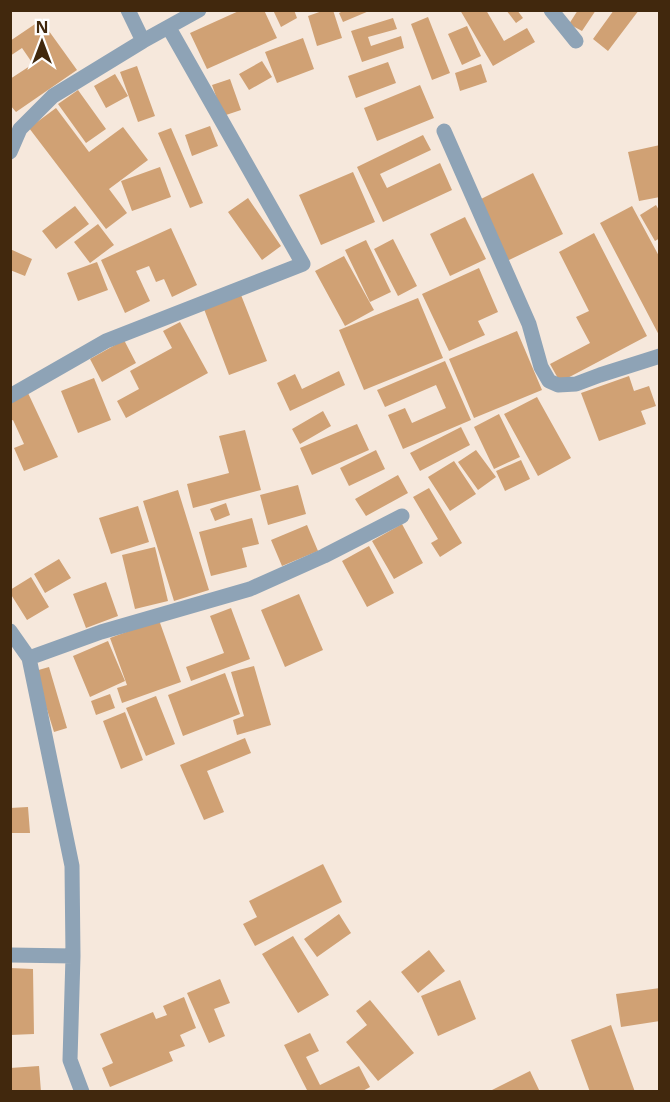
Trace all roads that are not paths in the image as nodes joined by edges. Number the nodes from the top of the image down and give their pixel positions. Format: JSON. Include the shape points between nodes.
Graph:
{"nodes":[{"id":1,"x":128,"y":10,"type":"edge"},
{"id":2,"x":200,"y":10,"type":"edge"},
{"id":3,"x":551,"y":10,"type":"edge"},
{"id":4,"x":170,"y":28,"type":"junction"},
{"id":5,"x":143,"y":41,"type":"junction"},
{"id":6,"x":576,"y":41,"type":"dead end"},
{"id":7,"x":444,"y":130,"type":"dead end"},
{"id":8,"x":10,"y":152,"type":"edge"},
{"id":9,"x":660,"y":356,"type":"edge"},
{"id":10,"x":10,"y":396,"type":"edge"},
{"id":11,"x":402,"y":516,"type":"dead end"},
{"id":12,"x":11,"y":632,"type":"edge"},
{"id":13,"x":29,"y":658,"type":"junction"},
{"id":14,"x":10,"y":955,"type":"edge"},
{"id":15,"x":73,"y":956,"type":"junction"},
{"id":16,"x":82,"y":1092,"type":"edge"}],
"edges":[{"from":1,"to":5,"type":"street"},
{"from":2,"to":4,"type":"street"},
{"from":3,"to":6,"type":"street"},
{"from":4,"to":5,"type":"street"},
{"from":4,"to":10,"type":"street","via":[[303,264],[106,341]]},
{"from":5,"to":8,"type":"street","via":[[53,96],[20,129]]},
{"from":7,"to":9,"type":"street","via":[[529,324],[549,381],[576,384]]},
{"from":11,"to":13,"type":"street","via":[[250,589],[101,632]]},
{"from":12,"to":13,"type":"street"},
{"from":13,"to":15,"type":"street","via":[[72,866]]},
{"from":14,"to":15,"type":"street"},
{"from":15,"to":16,"type":"street","via":[[70,1060]]}]}
